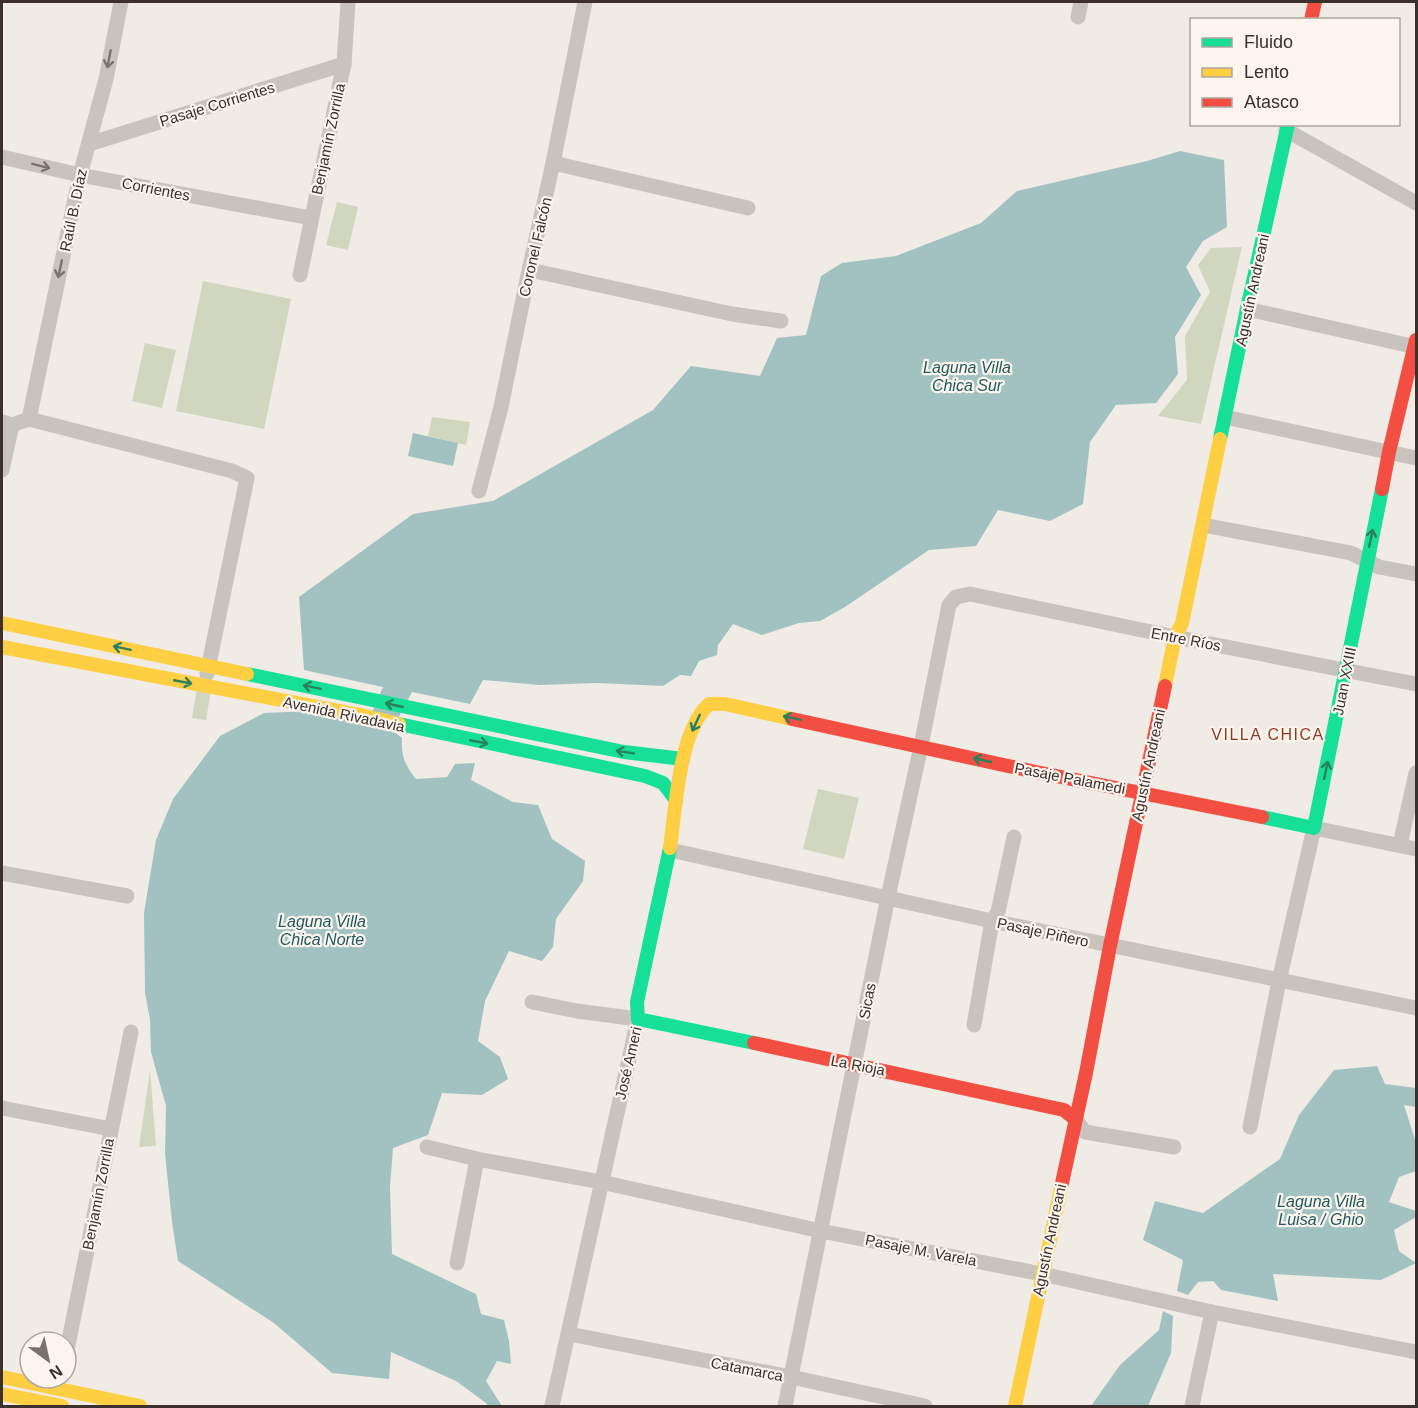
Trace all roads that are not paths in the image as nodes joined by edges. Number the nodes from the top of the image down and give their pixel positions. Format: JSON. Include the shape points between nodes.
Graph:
{"nodes":[{"id":1,"x":121,"y":2,"type":"edge"},
{"id":2,"x":348,"y":2,"type":"edge"},
{"id":3,"x":585,"y":2,"type":"edge"},
{"id":4,"x":1315,"y":2,"type":"edge"},
{"id":5,"x":1311,"y":18,"type":"edge"},
{"id":6,"x":344,"y":64,"type":"junction"},
{"id":7,"x":1287,"y":127,"type":"edge"},
{"id":8,"x":89,"y":144,"type":"junction"},
{"id":9,"x":2,"y":157,"type":"edge"},
{"id":10,"x":553,"y":163,"type":"junction"},
{"id":11,"x":80,"y":175,"type":"junction"},
{"id":12,"x":1416,"y":203,"type":"edge"},
{"id":13,"x":748,"y":208,"type":"dead end"},
{"id":14,"x":311,"y":218,"type":"junction"},
{"id":15,"x":530,"y":270,"type":"junction"},
{"id":16,"x":300,"y":275,"type":"dead end"},
{"id":17,"x":1247,"y":309,"type":"junction"},
{"id":18,"x":781,"y":321,"type":"dead end"},
{"id":19,"x":1416,"y":345,"type":"edge"},
{"id":20,"x":1225,"y":417,"type":"junction"},
{"id":21,"x":29,"y":419,"type":"junction"},
{"id":22,"x":7,"y":423,"type":"edge"},
{"id":23,"x":1389,"y":452,"type":"junction"},
{"id":24,"x":1416,"y":458,"type":"edge"},
{"id":25,"x":2,"y":470,"type":"edge"},
{"id":26,"x":479,"y":491,"type":"dead end"},
{"id":27,"x":1203,"y":525,"type":"junction"},
{"id":28,"x":1366,"y":560,"type":"junction"},
{"id":29,"x":1416,"y":574,"type":"edge"},
{"id":30,"x":956,"y":597,"type":"joint"},
{"id":31,"x":2,"y":622,"type":"edge"},
{"id":32,"x":1175,"y":637,"type":"junction"},
{"id":33,"x":2,"y":647,"type":"edge"},
{"id":34,"x":209,"y":666,"type":"junction"},
{"id":35,"x":1346,"y":671,"type":"junction"},
{"id":36,"x":1416,"y":684,"type":"edge"},
{"id":37,"x":204,"y":686,"type":"junction"},
{"id":38,"x":725,"y":704,"type":"joint"},
{"id":39,"x":921,"y":746,"type":"junction"},
{"id":40,"x":683,"y":759,"type":"junction"},
{"id":41,"x":1416,"y":773,"type":"edge"},
{"id":42,"x":1142,"y":793,"type":"junction"},
{"id":43,"x":676,"y":800,"type":"junction"},
{"id":44,"x":1314,"y":828,"type":"junction"},
{"id":45,"x":1014,"y":837,"type":"dead end"},
{"id":46,"x":1400,"y":845,"type":"junction"},
{"id":47,"x":1416,"y":849,"type":"edge"},
{"id":48,"x":670,"y":850,"type":"junction"},
{"id":49,"x":2,"y":873,"type":"edge"},
{"id":50,"x":128,"y":896,"type":"dead end"},
{"id":51,"x":888,"y":897,"type":"junction"},
{"id":52,"x":992,"y":921,"type":"junction"},
{"id":53,"x":1110,"y":946,"type":"junction"},
{"id":54,"x":1279,"y":981,"type":"junction"},
{"id":55,"x":532,"y":1002,"type":"dead end"},
{"id":56,"x":1416,"y":1008,"type":"edge"},
{"id":57,"x":638,"y":1019,"type":"junction"},
{"id":58,"x":974,"y":1024,"type":"dead end"},
{"id":59,"x":131,"y":1032,"type":"dead end"},
{"id":60,"x":855,"y":1064,"type":"junction"},
{"id":61,"x":2,"y":1108,"type":"edge"},
{"id":62,"x":1075,"y":1119,"type":"junction"},
{"id":63,"x":1250,"y":1127,"type":"dead end"},
{"id":64,"x":111,"y":1129,"type":"junction"},
{"id":65,"x":427,"y":1147,"type":"dead end"},
{"id":66,"x":1174,"y":1147,"type":"dead end"},
{"id":67,"x":477,"y":1159,"type":"junction"},
{"id":68,"x":601,"y":1182,"type":"junction"},
{"id":69,"x":821,"y":1231,"type":"junction"},
{"id":70,"x":456,"y":1263,"type":"dead end"},
{"id":71,"x":1042,"y":1274,"type":"junction"},
{"id":72,"x":1212,"y":1312,"type":"junction"},
{"id":73,"x":71,"y":1330,"type":"edge"},
{"id":74,"x":569,"y":1334,"type":"junction"},
{"id":75,"x":1416,"y":1352,"type":"edge"},
{"id":76,"x":2,"y":1377,"type":"edge"},
{"id":77,"x":791,"y":1377,"type":"junction"},
{"id":78,"x":18,"y":1379,"type":"edge"},
{"id":79,"x":78,"y":1389,"type":"edge"},
{"id":80,"x":59,"y":1390,"type":"edge"},
{"id":81,"x":2,"y":1394,"type":"edge"},
{"id":82,"x":56,"y":1406,"type":"edge"},
{"id":83,"x":140,"y":1407,"type":"edge"},
{"id":84,"x":552,"y":1407,"type":"edge"},
{"id":85,"x":785,"y":1407,"type":"edge"},
{"id":86,"x":925,"y":1407,"type":"edge"},
{"id":87,"x":1015,"y":1407,"type":"edge"},
{"id":88,"x":1192,"y":1407,"type":"edge"}],
"edges":[{"from":1,"to":8,"type":"street","name":"Raúl B. Díaz","one_way":true},
{"from":2,"to":6,"type":"street","name":"Benjamín Zorrilla"},
{"from":3,"to":10,"type":"street","name":"Coronel Falcón"},
{"from":4,"to":5,"type":"street"},
{"from":6,"to":8,"type":"street","name":"Pasaje Corrientes"},
{"from":6,"to":14,"type":"street","name":"Benjamín Zorrilla"},
{"from":7,"to":12,"type":"street"},
{"from":7,"to":17,"type":"street","name":"Agustín Andreani"},
{"from":8,"to":11,"type":"street","name":"Raúl B. Díaz"},
{"from":9,"to":11,"type":"street","name":"Corrientes","one_way":true},
{"from":10,"to":13,"type":"street"},
{"from":10,"to":15,"type":"street","name":"Coronel Falcón"},
{"from":11,"to":14,"type":"street","name":"Corrientes"},
{"from":11,"to":21,"type":"street","name":"Raúl B. Díaz","one_way":true},
{"from":14,"to":16,"type":"street","name":"Benjamín Zorrilla"},
{"from":15,"to":18,"type":"street"},
{"from":15,"to":26,"type":"street","name":"Coronel Falcón"},
{"from":17,"to":19,"type":"street"},
{"from":17,"to":20,"type":"street","name":"Agustín Andreani"},
{"from":19,"to":23,"type":"street","name":"Juan XXIII"},
{"from":20,"to":23,"type":"street"},
{"from":20,"to":27,"type":"street","name":"Agustín Andreani"},
{"from":21,"to":22,"type":"street"},
{"from":21,"to":34,"type":"street","via":[[247,478]]},
{"from":22,"to":25,"type":"street"},
{"from":23,"to":24,"type":"street"},
{"from":28,"to":23,"type":"street","name":"Juan XXIII","one_way":true},
{"from":27,"to":28,"type":"street","via":[[1351,553]]},
{"from":27,"to":32,"type":"street","name":"Agustín Andreani","via":[[1182,623]]},
{"from":28,"to":29,"type":"street","via":[[1379,567]]},
{"from":28,"to":35,"type":"street","name":"Juan XXIII"},
{"from":30,"to":32,"type":"street","name":"Entre Ríos","via":[[970,594]]},
{"from":30,"to":39,"type":"street","name":"Sicas","via":[[949,605]]},
{"from":34,"to":31,"type":"street","name":"Avenida Rivadavia","one_way":true},
{"from":32,"to":35,"type":"street","name":"Entre Ríos"},
{"from":32,"to":42,"type":"street","name":"Agustín Andreani"},
{"from":33,"to":37,"type":"street","name":"Avenida Rivadavia","one_way":true},
{"from":34,"to":37,"type":"street"},
{"from":40,"to":34,"type":"street","name":"Avenida Rivadavia","one_way":true,"via":[[624,753]]},
{"from":35,"to":36,"type":"street","name":"Entre Ríos"},
{"from":44,"to":35,"type":"street","name":"Juan XXIII","one_way":true},
{"from":37,"to":43,"type":"street","name":"Avenida Rivadavia","one_way":true,"via":[[645,776],[663,783]]},
{"from":39,"to":38,"type":"street","name":"Pasaje Palamedi","one_way":true},
{"from":38,"to":40,"type":"street","name":"José Ameri","one_way":true,"via":[[709,704],[700,714]]},
{"from":42,"to":39,"type":"street","name":"Pasaje Palamedi","one_way":true},
{"from":39,"to":51,"type":"street","name":"Sicas"},
{"from":40,"to":43,"type":"street","name":"José Ameri"},
{"from":41,"to":46,"type":"street"},
{"from":42,"to":44,"type":"street","name":"Pasaje Palamedi"},
{"from":42,"to":53,"type":"street","name":"Agustín Andreani"},
{"from":43,"to":48,"type":"street","name":"José Ameri"},
{"from":44,"to":46,"type":"street","name":"Pasaje Palamedi"},
{"from":44,"to":54,"type":"street","name":"Juan XXIII"},
{"from":45,"to":52,"type":"street","via":[[998,912]]},
{"from":46,"to":47,"type":"street","name":"Pasaje Palamedi"},
{"from":48,"to":51,"type":"street","name":"Pasaje Piñero"},
{"from":48,"to":57,"type":"street","name":"José Ameri","via":[[637,1002]]},
{"from":49,"to":50,"type":"street"},
{"from":51,"to":52,"type":"street","name":"Pasaje Piñero"},
{"from":51,"to":60,"type":"street","name":"Sicas"},
{"from":52,"to":53,"type":"street","name":"Pasaje Piñero"},
{"from":52,"to":58,"type":"street"},
{"from":53,"to":54,"type":"street","name":"Pasaje Piñero"},
{"from":53,"to":62,"type":"street","name":"Agustín Andreani"},
{"from":54,"to":56,"type":"street","name":"Pasaje Piñero"},
{"from":54,"to":63,"type":"street","name":"Juan XXIII"},
{"from":55,"to":57,"type":"street","name":"La Rioja"},
{"from":57,"to":60,"type":"street","name":"La Rioja"},
{"from":57,"to":68,"type":"street","name":"José Ameri"},
{"from":59,"to":64,"type":"street","name":"Benjamín Zorrilla"},
{"from":60,"to":62,"type":"street","name":"La Rioja","via":[[1064,1110]]},
{"from":60,"to":69,"type":"street","name":"Sicas"},
{"from":61,"to":64,"type":"street"},
{"from":62,"to":66,"type":"street","name":"La Rioja","via":[[1085,1132]]},
{"from":62,"to":71,"type":"street","name":"Agustín Andreani"},
{"from":64,"to":73,"type":"street","name":"Benjamín Zorrilla"},
{"from":65,"to":67,"type":"street","name":"Pasaje M. Varela"},
{"from":67,"to":68,"type":"street","name":"Pasaje M. Varela"},
{"from":67,"to":70,"type":"street"},
{"from":68,"to":69,"type":"street","name":"Pasaje M. Varela"},
{"from":68,"to":74,"type":"street","name":"José Ameri"},
{"from":69,"to":71,"type":"street","name":"Pasaje M. Varela"},
{"from":69,"to":77,"type":"street","name":"Sicas"},
{"from":71,"to":72,"type":"street","name":"Pasaje M. Varela"},
{"from":71,"to":87,"type":"street","name":"Agustín Andreani"},
{"from":72,"to":75,"type":"street","name":"Pasaje M. Varela"},
{"from":72,"to":88,"type":"street"},
{"from":74,"to":77,"type":"street","name":"Catamarca"},
{"from":74,"to":84,"type":"street","name":"José Ameri"},
{"from":76,"to":78,"type":"street"},
{"from":77,"to":85,"type":"street","name":"Sicas"},
{"from":77,"to":86,"type":"street","name":"Catamarca"},
{"from":79,"to":83,"type":"street"},
{"from":80,"to":82,"type":"street"},
{"from":81,"to":82,"type":"street"}]}
